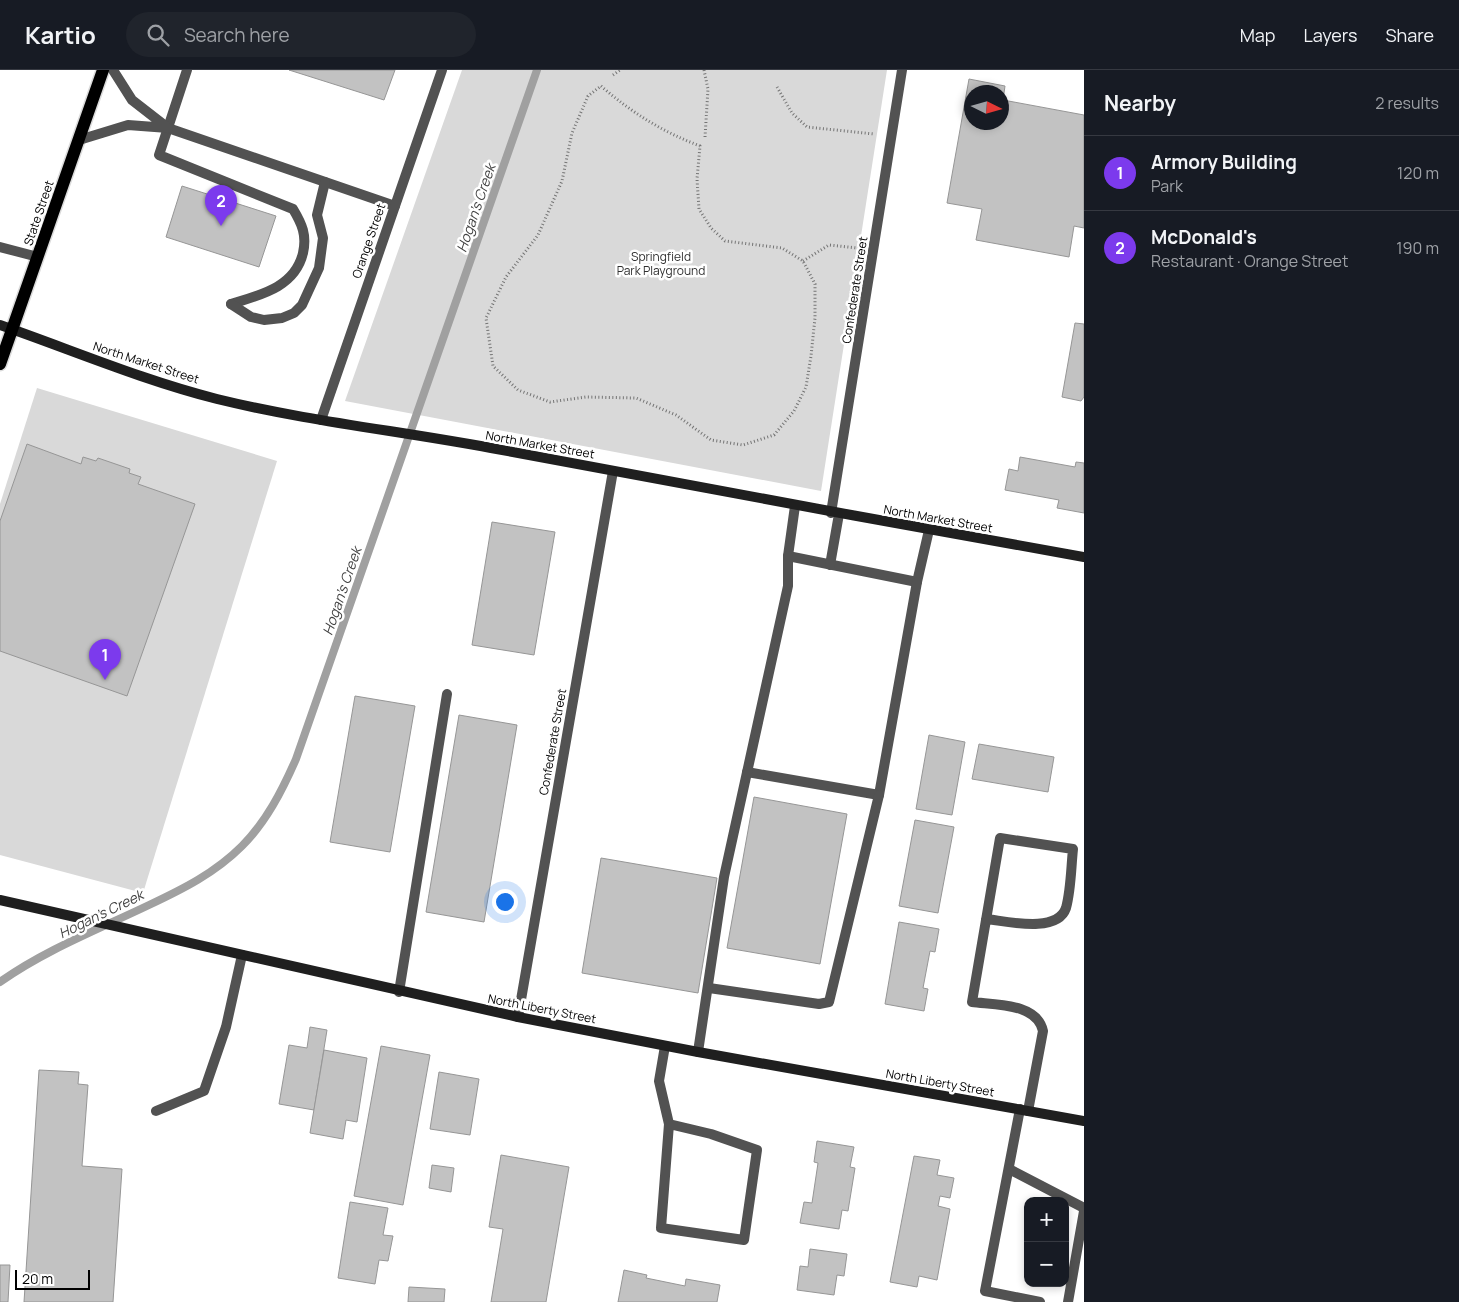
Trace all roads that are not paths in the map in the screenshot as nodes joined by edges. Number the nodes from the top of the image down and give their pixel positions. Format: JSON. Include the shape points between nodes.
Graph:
{"nodes":[{"id":1,"x":103,"y":70,"type":"edge"},
{"id":2,"x":113,"y":70,"type":"edge"},
{"id":3,"x":188,"y":70,"type":"edge"},
{"id":4,"x":442,"y":70,"type":"edge"},
{"id":5,"x":902,"y":70,"type":"edge"},
{"id":6,"x":168,"y":128,"type":"junction"},
{"id":7,"x":79,"y":140,"type":"junction"},
{"id":8,"x":325,"y":182,"type":"junction"},
{"id":9,"x":395,"y":206,"type":"junction"},
{"id":10,"x":0,"y":247,"type":"edge"},
{"id":11,"x":38,"y":257,"type":"junction"},
{"id":12,"x":6,"y":327,"type":"edge"},
{"id":13,"x":0,"y":364,"type":"edge"},
{"id":14,"x":321,"y":420,"type":"junction"},
{"id":15,"x":612,"y":471,"type":"junction"},
{"id":16,"x":795,"y":506,"type":"junction"},
{"id":17,"x":835,"y":513,"type":"junction"},
{"id":18,"x":929,"y":530,"type":"junction"},
{"id":19,"x":788,"y":556,"type":"junction"},
{"id":20,"x":1084,"y":557,"type":"edge"},
{"id":21,"x":830,"y":565,"type":"junction"},
{"id":22,"x":917,"y":582,"type":"junction"},
{"id":23,"x":447,"y":694,"type":"dead end"},
{"id":24,"x":747,"y":772,"type":"junction"},
{"id":25,"x":879,"y":795,"type":"junction"},
{"id":26,"x":0,"y":900,"type":"edge"},
{"id":27,"x":986,"y":919,"type":"junction"},
{"id":28,"x":242,"y":955,"type":"junction"},
{"id":29,"x":709,"y":988,"type":"junction"},
{"id":30,"x":399,"y":992,"type":"junction"},
{"id":31,"x":518,"y":1018,"type":"junction"},
{"id":32,"x":665,"y":1046,"type":"junction"},
{"id":33,"x":698,"y":1052,"type":"junction"},
{"id":34,"x":1024,"y":1110,"type":"junction"},
{"id":35,"x":156,"y":1111,"type":"dead end"},
{"id":36,"x":1084,"y":1121,"type":"edge"},
{"id":37,"x":669,"y":1124,"type":"junction"},
{"id":38,"x":1009,"y":1169,"type":"junction"},
{"id":39,"x":1084,"y":1209,"type":"edge"},
{"id":40,"x":1040,"y":1302,"type":"edge"},
{"id":41,"x":1068,"y":1302,"type":"edge"}],
"edges":[{"from":1,"to":7,"type":"main road","name":"State Street"},
{"from":2,"to":6,"type":"street","via":[[132,100]]},
{"from":3,"to":6,"type":"street"},
{"from":4,"to":9,"type":"street","name":"Orange Street"},
{"from":5,"to":17,"type":"street","name":"Confederate Street"},
{"from":6,"to":7,"type":"street","via":[[128,125]]},
{"from":6,"to":8,"type":"street"},
{"from":6,"to":8,"type":"street","via":[[158,155],[293,209],[304,226],[305,245],[300,265],[290,279],[264,294],[230,304],[251,317],[264,320],[282,318],[294,314],[302,305],[320,268],[323,238],[317,215]]},
{"from":7,"to":11,"type":"main road","name":"State Street"},
{"from":8,"to":9,"type":"street"},
{"from":9,"to":14,"type":"street","name":"Orange Street"},
{"from":10,"to":11,"type":"street"},
{"from":11,"to":12,"type":"main road","name":"State Street"},
{"from":12,"to":13,"type":"main road","name":"State Street"},
{"from":12,"to":14,"type":"street","name":"North Market Street","via":[[216,399]]},
{"from":14,"to":15,"type":"street","name":"North Market Street"},
{"from":15,"to":16,"type":"street","name":"North Market Street"},
{"from":15,"to":31,"type":"street","name":"Confederate Street"},
{"from":16,"to":17,"type":"street","name":"North Market Street"},
{"from":16,"to":19,"type":"street"},
{"from":17,"to":18,"type":"street","name":"North Market Street"},
{"from":17,"to":21,"type":"street","name":"Confederate Street"},
{"from":18,"to":20,"type":"street","name":"North Market Street"},
{"from":18,"to":22,"type":"street"},
{"from":19,"to":21,"type":"street"},
{"from":19,"to":24,"type":"street","via":[[788,586]]},
{"from":21,"to":22,"type":"street"},
{"from":22,"to":25,"type":"street"},
{"from":23,"to":30,"type":"street"},
{"from":24,"to":25,"type":"street"},
{"from":24,"to":29,"type":"street","via":[[724,877]]},
{"from":25,"to":29,"type":"street","via":[[830,1002],[819,1004]]},
{"from":26,"to":28,"type":"street","name":"North Liberty Street"},
{"from":27,"to":27,"type":"street","via":[[1000,838],[1073,849],[1065,909],[1058,918],[1034,924]]},
{"from":27,"to":34,"type":"street","via":[[972,1002],[1033,1013],[1041,1025]]},
{"from":28,"to":30,"type":"street","name":"North Liberty Street"},
{"from":28,"to":35,"type":"street","via":[[226,1027],[204,1091]]},
{"from":29,"to":33,"type":"street"},
{"from":30,"to":31,"type":"street","name":"North Liberty Street"},
{"from":31,"to":32,"type":"street","name":"North Liberty Street"},
{"from":32,"to":33,"type":"street","name":"North Liberty Street"},
{"from":32,"to":37,"type":"street","via":[[659,1081]]},
{"from":33,"to":34,"type":"street","name":"North Liberty Street"},
{"from":34,"to":36,"type":"street","name":"North Liberty Street"},
{"from":34,"to":38,"type":"street"},
{"from":37,"to":37,"type":"street","via":[[661,1228],[744,1240],[757,1150],[712,1134]]},
{"from":38,"to":39,"type":"street"},
{"from":38,"to":40,"type":"street","via":[[985,1291]]},
{"from":39,"to":41,"type":"street"}]}
